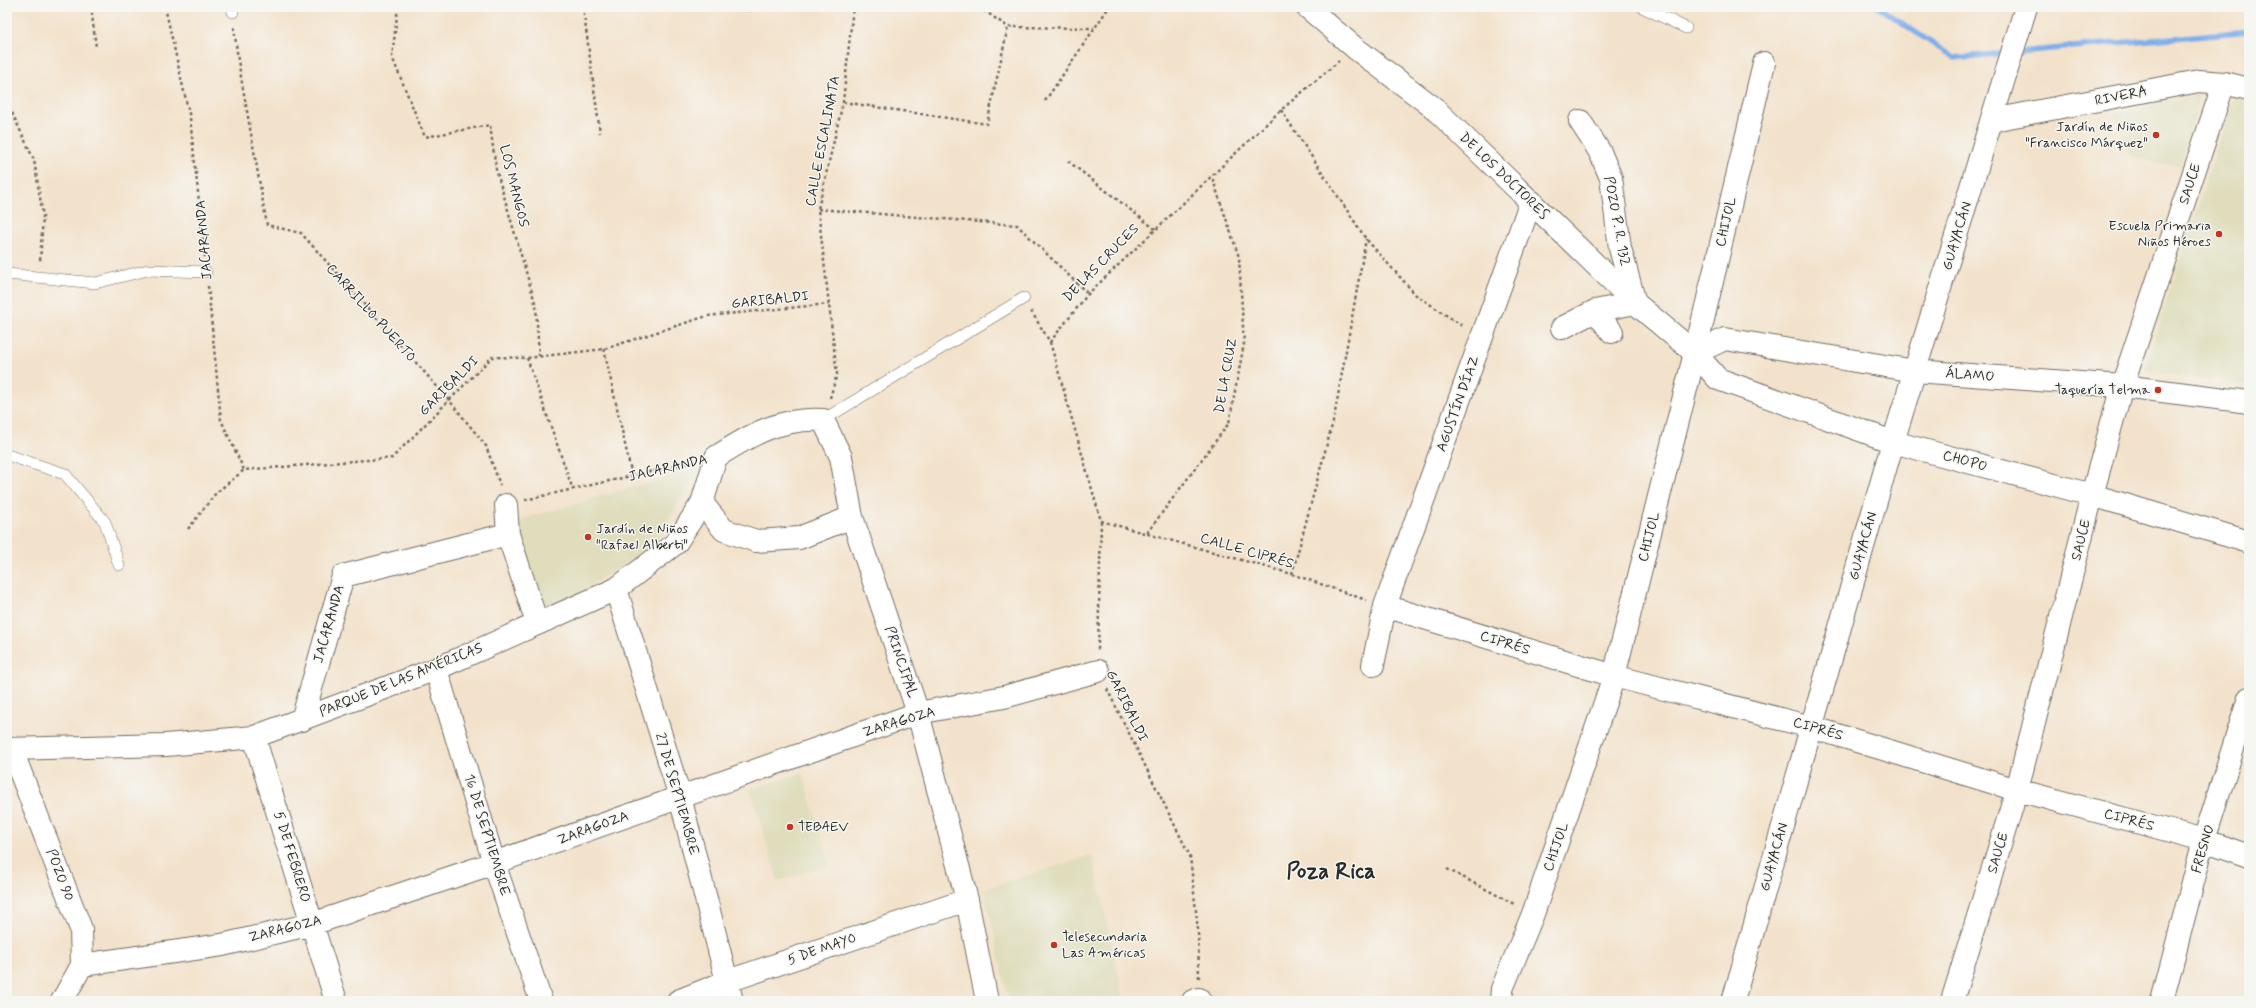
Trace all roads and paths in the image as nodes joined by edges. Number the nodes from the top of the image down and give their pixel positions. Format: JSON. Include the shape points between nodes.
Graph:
{"nodes":[{"id":1,"x":91,"y":7,"type":"edge"},
{"id":2,"x":165,"y":7,"type":"edge"},
{"id":3,"x":398,"y":7,"type":"edge"},
{"id":4,"x":582,"y":7,"type":"edge"},
{"id":5,"x":749,"y":7,"type":"edge"},
{"id":6,"x":853,"y":7,"type":"edge"},
{"id":7,"x":978,"y":7,"type":"edge"},
{"id":8,"x":1109,"y":7,"type":"edge"},
{"id":9,"x":1306,"y":7,"type":"edge"},
{"id":10,"x":1642,"y":7,"type":"edge"},
{"id":11,"x":2026,"y":7,"type":"edge"},
{"id":12,"x":232,"y":10,"type":"edge"},
{"id":13,"x":748,"y":12,"type":"dead end"},
{"id":14,"x":1008,"y":27,"type":"junction"},
{"id":15,"x":1094,"y":28,"type":"junction"},
{"id":16,"x":1686,"y":28,"type":"dead end"},
{"id":17,"x":96,"y":47,"type":"dead end"},
{"id":18,"x":1355,"y":48,"type":"junction"},
{"id":19,"x":1764,"y":63,"type":"dead end"},
{"id":20,"x":2224,"y":82,"type":"junction"},
{"id":21,"x":2249,"y":89,"type":"edge"},
{"id":22,"x":1046,"y":101,"type":"dead end"},
{"id":23,"x":7,"y":102,"type":"edge"},
{"id":24,"x":843,"y":102,"type":"junction"},
{"id":25,"x":1281,"y":110,"type":"junction"},
{"id":26,"x":1993,"y":120,"type":"junction"},
{"id":27,"x":1580,"y":121,"type":"dead end"},
{"id":28,"x":600,"y":133,"type":"dead end"},
{"id":29,"x":1068,"y":161,"type":"dead end"},
{"id":30,"x":1212,"y":177,"type":"junction"},
{"id":31,"x":1531,"y":201,"type":"junction"},
{"id":32,"x":818,"y":209,"type":"junction"},
{"id":33,"x":1155,"y":229,"type":"junction"},
{"id":34,"x":1366,"y":239,"type":"junction"},
{"id":35,"x":206,"y":272,"type":"junction"},
{"id":36,"x":7,"y":274,"type":"edge"},
{"id":37,"x":38,"y":278,"type":"junction"},
{"id":38,"x":1088,"y":294,"type":"junction"},
{"id":39,"x":1024,"y":298,"type":"joint"},
{"id":40,"x":1635,"y":302,"type":"junction"},
{"id":41,"x":829,"y":304,"type":"junction"},
{"id":42,"x":1595,"y":311,"type":"junction"},
{"id":43,"x":1562,"y":328,"type":"dead end"},
{"id":44,"x":1612,"y":332,"type":"dead end"},
{"id":45,"x":1482,"y":338,"type":"junction"},
{"id":46,"x":1050,"y":342,"type":"junction"},
{"id":47,"x":604,"y":349,"type":"junction"},
{"id":48,"x":1695,"y":353,"type":"junction"},
{"id":49,"x":539,"y":356,"type":"junction"},
{"id":50,"x":527,"y":358,"type":"junction"},
{"id":51,"x":1915,"y":371,"type":"junction"},
{"id":52,"x":2122,"y":386,"type":"junction"},
{"id":53,"x":449,"y":400,"type":"junction"},
{"id":54,"x":2249,"y":402,"type":"edge"},
{"id":55,"x":823,"y":420,"type":"junction"},
{"id":56,"x":1893,"y":442,"type":"junction"},
{"id":57,"x":7,"y":455,"type":"edge"},
{"id":58,"x":716,"y":457,"type":"junction"},
{"id":59,"x":244,"y":470,"type":"junction"},
{"id":60,"x":632,"y":476,"type":"junction"},
{"id":61,"x":572,"y":490,"type":"junction"},
{"id":62,"x":2092,"y":495,"type":"junction"},
{"id":63,"x":702,"y":503,"type":"junction"},
{"id":64,"x":506,"y":505,"type":"junction"},
{"id":65,"x":852,"y":518,"type":"junction"},
{"id":66,"x":1101,"y":521,"type":"junction"},
{"id":67,"x":188,"y":529,"type":"dead end"},
{"id":68,"x":1147,"y":533,"type":"junction"},
{"id":69,"x":508,"y":534,"type":"junction"},
{"id":70,"x":2249,"y":542,"type":"edge"},
{"id":71,"x":119,"y":565,"type":"dead end"},
{"id":72,"x":1292,"y":574,"type":"junction"},
{"id":73,"x":616,"y":589,"type":"junction"},
{"id":74,"x":1385,"y":606,"type":"junction"},
{"id":75,"x":537,"y":623,"type":"junction"},
{"id":76,"x":1373,"y":665,"type":"dead end"},
{"id":77,"x":436,"y":669,"type":"junction"},
{"id":78,"x":1098,"y":670,"type":"junction"},
{"id":79,"x":1614,"y":676,"type":"junction"},
{"id":80,"x":2249,"y":698,"type":"edge"},
{"id":81,"x":918,"y":713,"type":"junction"},
{"id":82,"x":302,"y":720,"type":"junction"},
{"id":83,"x":1811,"y":727,"type":"junction"},
{"id":84,"x":254,"y":737,"type":"junction"},
{"id":85,"x":9,"y":748,"type":"edge"},
{"id":86,"x":2017,"y":790,"type":"junction"},
{"id":87,"x":680,"y":797,"type":"junction"},
{"id":88,"x":2204,"y":840,"type":"junction"},
{"id":89,"x":2249,"y":856,"type":"edge"},
{"id":90,"x":494,"y":863,"type":"junction"},
{"id":91,"x":1447,"y":870,"type":"dead end"},
{"id":92,"x":967,"y":900,"type":"junction"},
{"id":93,"x":1533,"y":914,"type":"junction"},
{"id":94,"x":312,"y":924,"type":"junction"},
{"id":95,"x":82,"y":965,"type":"junction"},
{"id":96,"x":730,"y":991,"type":"edge"},
{"id":97,"x":1196,"y":1000,"type":"edge"},
{"id":98,"x":62,"y":1001,"type":"edge"},
{"id":99,"x":336,"y":1001,"type":"edge"},
{"id":100,"x":541,"y":1001,"type":"edge"},
{"id":101,"x":678,"y":1001,"type":"edge"},
{"id":102,"x":987,"y":1001,"type":"edge"},
{"id":103,"x":1501,"y":1001,"type":"edge"},
{"id":104,"x":1733,"y":1001,"type":"edge"},
{"id":105,"x":1952,"y":1001,"type":"edge"},
{"id":106,"x":2162,"y":1001,"type":"edge"}],
"edges":[{"from":1,"to":17,"type":"path"},
{"from":2,"to":35,"type":"path","name":"JACARANDA","via":[[190,118]]},
{"from":3,"to":49,"type":"path","name":"LOS MANGOS","via":[[392,57],[425,137],[490,125],[496,169],[536,306]]},
{"from":4,"to":28,"type":"path"},
{"from":5,"to":13,"type":"path"},
{"from":6,"to":24,"type":"path","name":"CALLE ESCALINATA"},
{"from":7,"to":14,"type":"path"},
{"from":8,"to":15,"type":"path"},
{"from":9,"to":18,"type":"street","name":"DE LOS DOCTORES"},
{"from":10,"to":16,"type":"lane"},
{"from":11,"to":26,"type":"street","name":"GUAYACÁN"},
{"from":12,"to":53,"type":"path","name":"CARRILLO PUERTO","via":[[238,60],[267,224],[301,233]]},
{"from":14,"to":15,"type":"path"},
{"from":14,"to":24,"type":"path","via":[[986,124]]},
{"from":15,"to":22,"type":"path"},
{"from":18,"to":25,"type":"path","name":"DE LAS CRUCES"},
{"from":18,"to":31,"type":"street","name":"DE LOS DOCTORES","via":[[1434,108]]},
{"from":19,"to":48,"type":"street","name":"CHIJOL"},
{"from":20,"to":21,"type":"street","name":"RIVERA"},
{"from":20,"to":26,"type":"street","name":"RIVERA","via":[[2199,81]]},
{"from":20,"to":52,"type":"street","name":"SAUCE"},
{"from":23,"to":37,"type":"path","via":[[34,160],[43,216]]},
{"from":24,"to":32,"type":"path","name":"CALLE ESCALINATA"},
{"from":25,"to":30,"type":"path","name":"DE LAS CRUCES"},
{"from":25,"to":34,"type":"path"},
{"from":26,"to":51,"type":"street","name":"GUAYACÁN"},
{"from":27,"to":40,"type":"street","name":"POZO P. R. 132","via":[[1600,152],[1611,178],[1620,248]]},
{"from":29,"to":33,"type":"path"},
{"from":30,"to":33,"type":"path","name":"DE LAS CRUCES"},
{"from":30,"to":68,"type":"path","name":"DE LA CRUZ","via":[[1239,257],[1244,344],[1228,423]]},
{"from":31,"to":40,"type":"street","name":"DE LOS DOCTORES"},
{"from":31,"to":45,"type":"street","name":"AGUSTÍN DÍAZ"},
{"from":32,"to":38,"type":"path","via":[[1017,225]]},
{"from":32,"to":41,"type":"path","name":"CALLE ESCALINATA"},
{"from":33,"to":38,"type":"path","name":"DE LAS CRUCES"},
{"from":34,"to":45,"type":"path","via":[[1416,295]]},
{"from":34,"to":72,"type":"path","via":[[1334,418]]},
{"from":35,"to":37,"type":"lane","via":[[148,270],[95,283]]},
{"from":35,"to":59,"type":"path","name":"JACARANDA","via":[[221,420]]},
{"from":36,"to":37,"type":"lane"},
{"from":38,"to":46,"type":"path","name":"DE LAS CRUCES"},
{"from":39,"to":46,"type":"path"},
{"from":39,"to":55,"type":"lane"},
{"from":40,"to":42,"type":"street"},
{"from":40,"to":48,"type":"street","name":"DE LOS DOCTORES"},
{"from":41,"to":47,"type":"path","name":"GARIBALDI","via":[[707,316]]},
{"from":41,"to":55,"type":"path","name":"CALLE ESCALINATA","via":[[837,374]]},
{"from":42,"to":43,"type":"street"},
{"from":42,"to":44,"type":"street"},
{"from":45,"to":74,"type":"street","name":"AGUSTÍN DÍAZ"},
{"from":46,"to":66,"type":"path","name":"GARIBALDI"},
{"from":47,"to":49,"type":"path","name":"GARIBALDI"},
{"from":47,"to":60,"type":"path"},
{"from":48,"to":51,"type":"street","name":"ÁLAMO","via":[[1725,338]]},
{"from":48,"to":56,"type":"street","name":"CHOPO","via":[[1718,379]]},
{"from":48,"to":79,"type":"street","name":"CHIJOL"},
{"from":49,"to":50,"type":"path","name":"GARIBALDI"},
{"from":50,"to":53,"type":"path","name":"GARIBALDI","via":[[492,356]]},
{"from":50,"to":61,"type":"path"},
{"from":51,"to":52,"type":"street","name":"ÁLAMO"},
{"from":51,"to":56,"type":"street","name":"GUAYACÁN"},
{"from":52,"to":54,"type":"street","name":"ÁLAMO"},
{"from":52,"to":62,"type":"street","name":"SAUCE"},
{"from":53,"to":59,"type":"path","name":"GARIBALDI","via":[[392,458]]},
{"from":53,"to":64,"type":"path","name":"CARRILLO PUERTO","via":[[486,446]]},
{"from":55,"to":58,"type":"street","name":"JACARANDA","via":[[804,419],[782,423],[747,437]]},
{"from":55,"to":65,"type":"street","name":"PRINCIPAL","via":[[841,457]]},
{"from":56,"to":62,"type":"street","name":"CHOPO"},
{"from":56,"to":83,"type":"street","name":"GUAYACÁN"},
{"from":57,"to":71,"type":"lane","via":[[65,474],[105,522]]},
{"from":58,"to":60,"type":"path","name":"JACARANDA"},
{"from":58,"to":63,"type":"street","name":"PARQUE DE LAS AMÉRICAS"},
{"from":59,"to":67,"type":"path","via":[[216,493]]},
{"from":60,"to":61,"type":"path","name":"JACARANDA"},
{"from":61,"to":64,"type":"path","name":"JACARANDA"},
{"from":62,"to":70,"type":"street","name":"CHOPO"},
{"from":62,"to":86,"type":"street","name":"SAUCE"},
{"from":63,"to":65,"type":"street","via":[[724,530],[756,540],[799,538]]},
{"from":63,"to":73,"type":"street","name":"PARQUE DE LAS AMÉRICAS","via":[[676,543]]},
{"from":64,"to":69,"type":"street"},
{"from":65,"to":81,"type":"street","name":"PRINCIPAL"},
{"from":66,"to":68,"type":"path","name":"CALLE CIPRÉS"},
{"from":66,"to":78,"type":"path","name":"GARIBALDI"},
{"from":68,"to":72,"type":"path","name":"CALLE CIPRÉS"},
{"from":69,"to":75,"type":"street"},
{"from":69,"to":82,"type":"street","name":"JACARANDA","via":[[343,576]]},
{"from":72,"to":74,"type":"path","name":"CALLE CIPRÉS"},
{"from":73,"to":75,"type":"street","name":"PARQUE DE LAS AMÉRICAS"},
{"from":73,"to":87,"type":"street","name":"27 DE SEPTIEMBRE"},
{"from":74,"to":76,"type":"street","name":"AGUSTÍN DÍAZ"},
{"from":74,"to":79,"type":"street","name":"CIPRÉS"},
{"from":75,"to":77,"type":"street","name":"PARQUE DE LAS AMÉRICAS"},
{"from":77,"to":82,"type":"street","name":"PARQUE DE LAS AMÉRICAS"},
{"from":77,"to":90,"type":"street","name":"16 DE SEPTIEMBRE"},
{"from":78,"to":81,"type":"street","name":"ZARAGOZA","via":[[1004,697]]},
{"from":78,"to":97,"type":"path","name":"GARIBALDI","via":[[1190,856],[1198,930]]},
{"from":79,"to":83,"type":"street","name":"CIPRÉS"},
{"from":79,"to":93,"type":"street","name":"CHIJOL"},
{"from":80,"to":88,"type":"street","name":"FRESNO"},
{"from":81,"to":87,"type":"street","name":"ZARAGOZA"},
{"from":81,"to":92,"type":"street","name":"PRINCIPAL"},
{"from":82,"to":84,"type":"street","name":"PARQUE DE LAS AMÉRICAS"},
{"from":83,"to":86,"type":"street","name":"CIPRÉS"},
{"from":83,"to":104,"type":"street","name":"GUAYACÁN"},
{"from":84,"to":85,"type":"street","name":"PARQUE DE LAS AMÉRICAS","via":[[166,745]]},
{"from":84,"to":94,"type":"street","name":"5 DE FEBRERO"},
{"from":85,"to":95,"type":"street","name":"POZO 90","via":[[80,929]]},
{"from":86,"to":88,"type":"street","name":"CIPRÉS"},
{"from":86,"to":105,"type":"street","name":"SAUCE"},
{"from":87,"to":90,"type":"street","name":"ZARAGOZA"},
{"from":87,"to":96,"type":"street","name":"27 DE SEPTIEMBRE"},
{"from":88,"to":89,"type":"street","name":"CIPRÉS"},
{"from":88,"to":106,"type":"street","name":"FRESNO"},
{"from":90,"to":94,"type":"street","name":"ZARAGOZA"},
{"from":90,"to":100,"type":"street","name":"16 DE SEPTIEMBRE"},
{"from":91,"to":93,"type":"path"},
{"from":92,"to":96,"type":"street","name":"5 DE MAYO"},
{"from":92,"to":102,"type":"street","name":"PRINCIPAL"},
{"from":93,"to":103,"type":"street","name":"CHIJOL","via":[[1502,989]]},
{"from":94,"to":95,"type":"street","name":"ZARAGOZA","via":[[222,945]]},
{"from":94,"to":99,"type":"street","name":"5 DE FEBRERO"},
{"from":95,"to":98,"type":"street"},
{"from":96,"to":101,"type":"street","name":"5 DE MAYO"}]}
